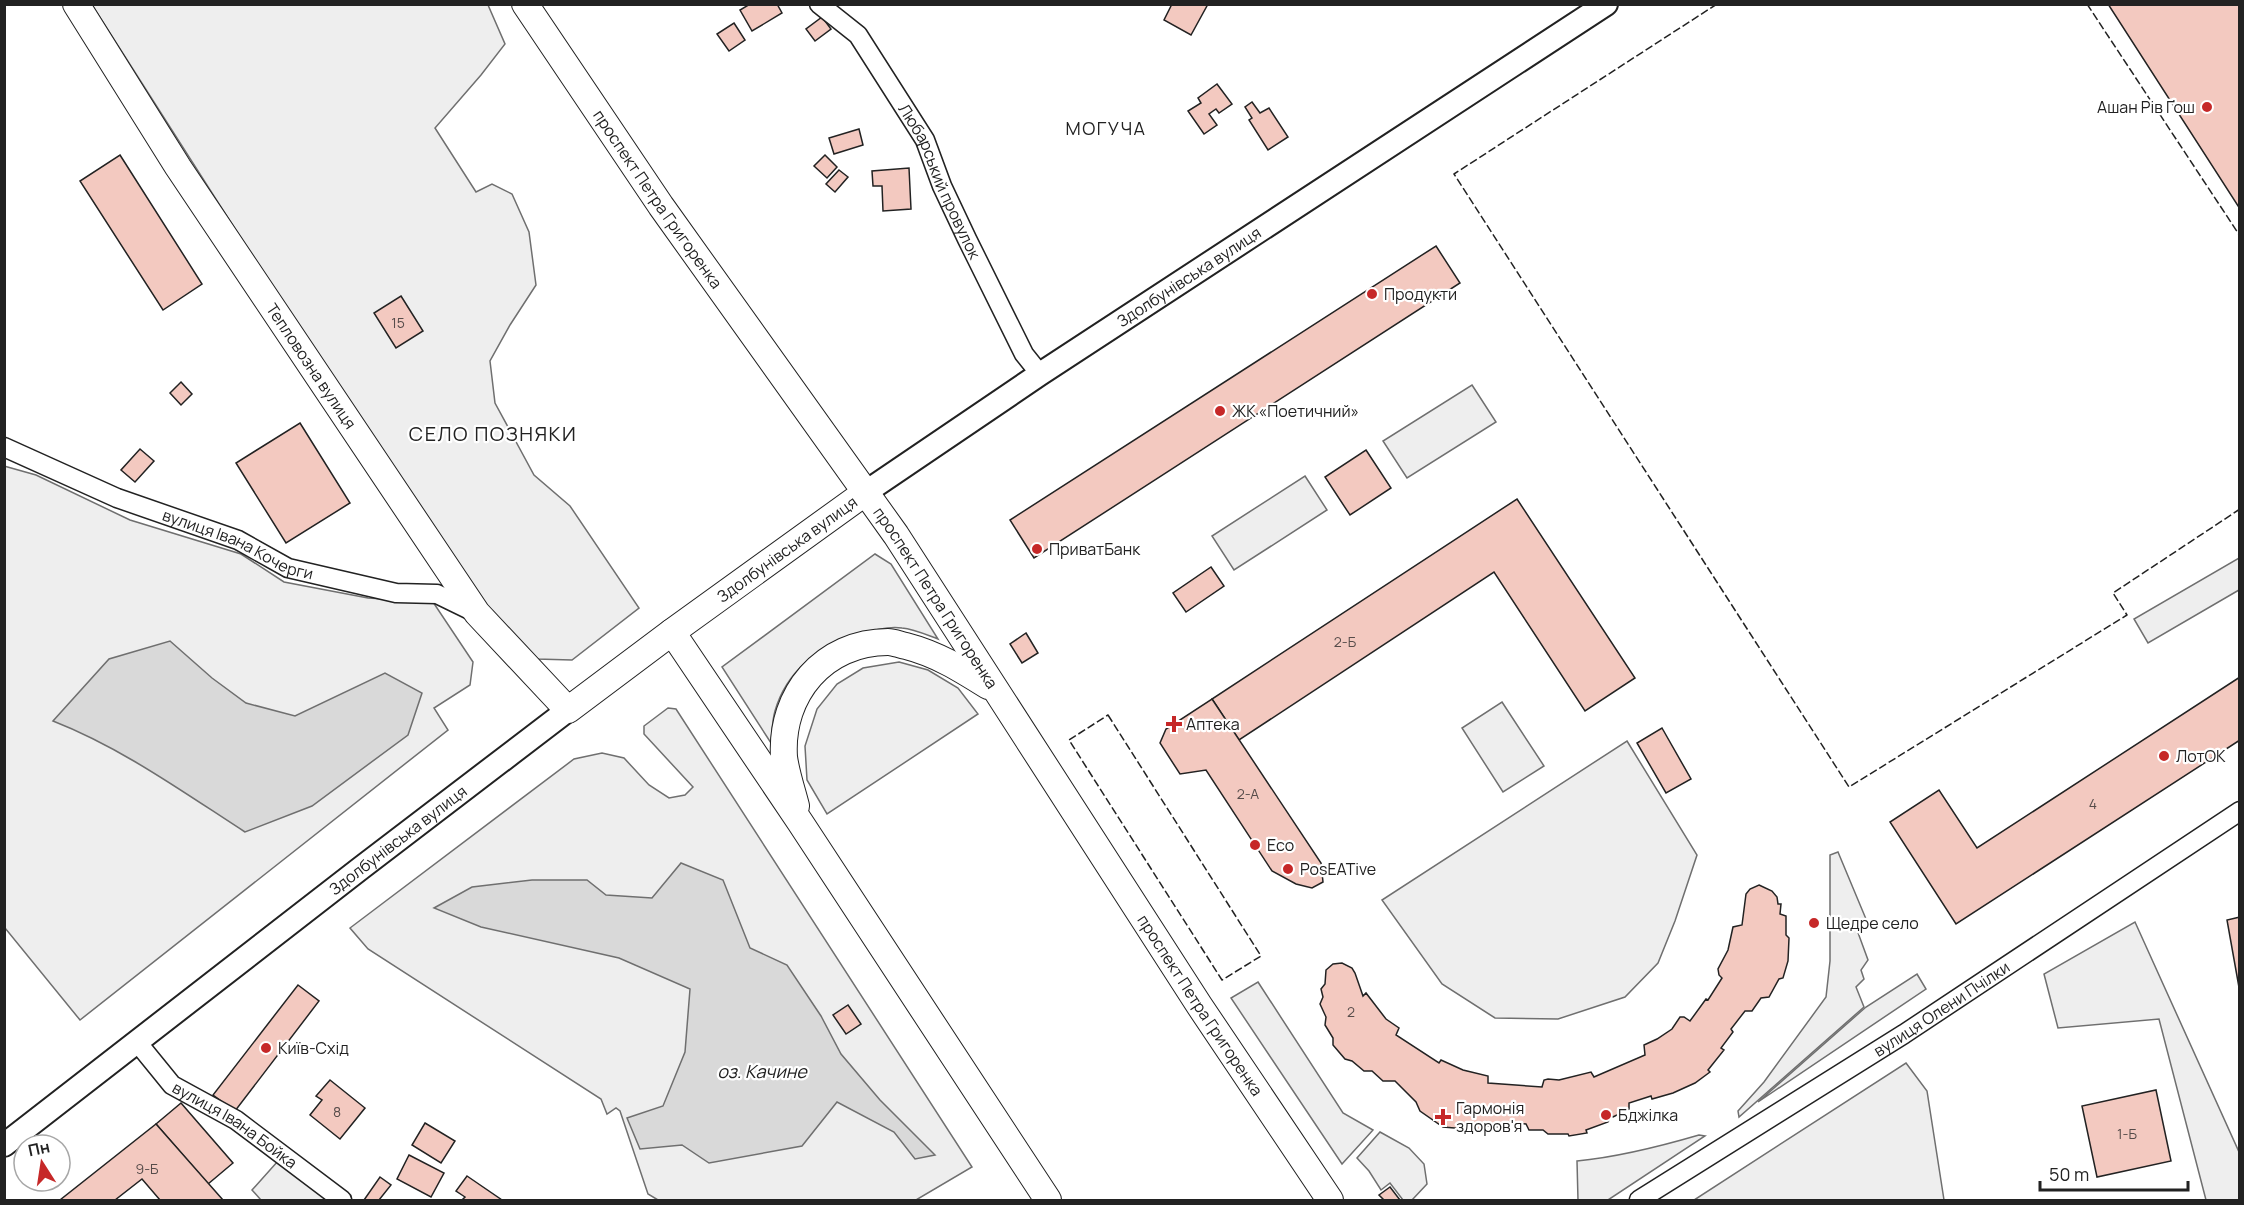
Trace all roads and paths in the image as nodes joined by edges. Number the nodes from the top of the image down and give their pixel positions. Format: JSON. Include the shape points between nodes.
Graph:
{"nodes":[{"id":1,"x":76,"y":4,"type":"edge"},
{"id":2,"x":525,"y":4,"type":"edge"},
{"id":3,"x":819,"y":4,"type":"edge"},
{"id":4,"x":1606,"y":4,"type":"edge"},
{"id":5,"x":1040,"y":374,"type":"junction"},
{"id":6,"x":4,"y":447,"type":"edge"},
{"id":7,"x":866,"y":492,"type":"junction"},
{"id":8,"x":477,"y":613,"type":"junction"},
{"id":9,"x":672,"y":632,"type":"junction"},
{"id":10,"x":995,"y":692,"type":"junction"},
{"id":11,"x":568,"y":710,"type":"junction"},
{"id":12,"x":2240,"y":811,"type":"edge"},
{"id":13,"x":800,"y":822,"type":"junction"},
{"id":14,"x":137,"y":1042,"type":"junction"},
{"id":15,"x":4,"y":1145,"type":"edge"},
{"id":16,"x":342,"y":1200,"type":"edge"},
{"id":17,"x":1048,"y":1200,"type":"edge"},
{"id":18,"x":1330,"y":1200,"type":"edge"},
{"id":19,"x":1640,"y":1200,"type":"edge"}],
"edges":[{"from":1,"to":8,"type":"main road","name":"Тепловозна вулиця","via":[[178,167]]},
{"from":2,"to":7,"type":"main road","name":"проспект Петра Григоренка","via":[[661,206]]},
{"from":3,"to":5,"type":"street","name":"Любарський провулок","via":[[858,35],[925,140],[977,260],[1024,354]]},
{"from":4,"to":5,"type":"street","name":"Здолбунівська вулиця"},
{"from":5,"to":7,"type":"street","name":"Здолбунівська вулиця"},
{"from":6,"to":8,"type":"street","name":"вулиця Івана Кочерги","via":[[117,498],[238,540],[288,568],[396,593],[437,594]]},
{"from":7,"to":9,"type":"main road","name":"Здолбунівська вулиця"},
{"from":7,"to":10,"type":"main road","name":"проспект Петра Григоренка"},
{"from":8,"to":11,"type":"main road","name":"Тепловозна вулиця"},
{"from":9,"to":11,"type":"main road","name":"Здолбунівська вулиця"},
{"from":9,"to":13,"type":"main road"},
{"from":10,"to":13,"type":"main road","via":[[955,664],[889,642],[852,648],[829,660],[808,676],[788,715],[784,757]]},
{"from":10,"to":18,"type":"main road","name":"проспект Петра Григоренка"},
{"from":11,"to":14,"type":"street","name":"Здолбунівська вулиця"},
{"from":12,"to":19,"type":"street","name":"вулиця Олени Пчілки","via":[[1904,1034]]},
{"from":13,"to":17,"type":"main road"},
{"from":14,"to":15,"type":"street","name":"Здолбунівська вулиця"},
{"from":14,"to":16,"type":"street","name":"вулиця Івана Бойка","via":[[172,1085],[236,1119]]}]}
